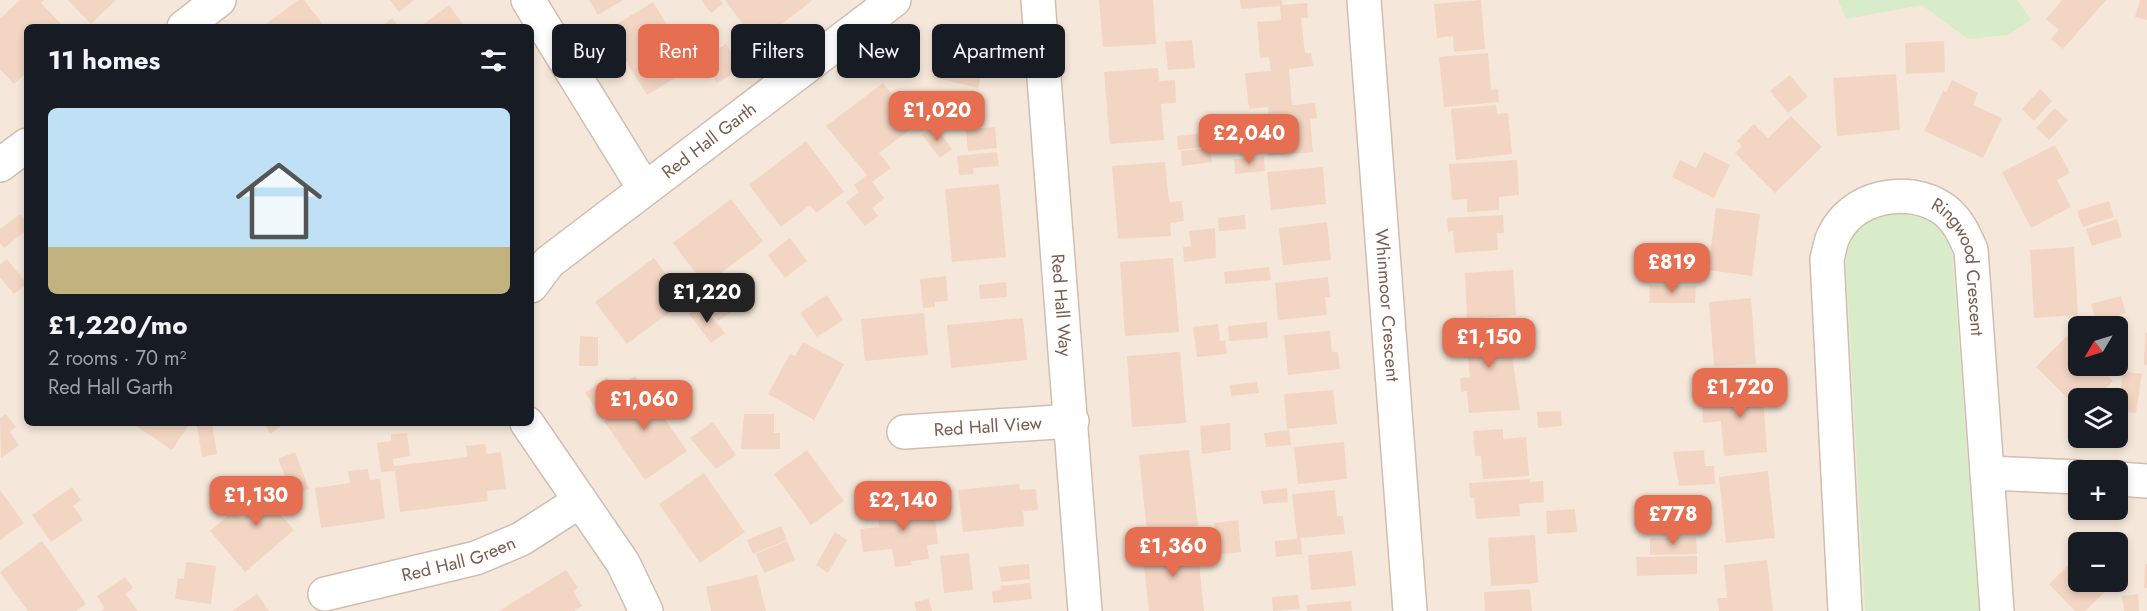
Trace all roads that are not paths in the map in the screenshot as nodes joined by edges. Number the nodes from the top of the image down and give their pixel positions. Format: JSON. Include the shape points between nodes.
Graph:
{"nodes":[{"id":1,"x":219,"y":0,"type":"edge"},
{"id":2,"x":528,"y":0,"type":"edge"},
{"id":3,"x":894,"y":0,"type":"edge"},
{"id":4,"x":1038,"y":0,"type":"edge"},
{"id":5,"x":1365,"y":0,"type":"edge"},
{"id":6,"x":188,"y":24,"type":"edge"},
{"id":7,"x":24,"y":147,"type":"edge"},
{"id":8,"x":0,"y":165,"type":"edge"},
{"id":9,"x":644,"y":188,"type":"junction"},
{"id":10,"x":534,"y":282,"type":"edge"},
{"id":11,"x":1072,"y":421,"type":"junction"},
{"id":12,"x":529,"y":426,"type":"edge"},
{"id":13,"x":904,"y":432,"type":"dead end"},
{"id":14,"x":1988,"y":473,"type":"junction"},
{"id":15,"x":2068,"y":477,"type":"edge"},
{"id":16,"x":2128,"y":480,"type":"edge"},
{"id":17,"x":2147,"y":481,"type":"edge"},
{"id":18,"x":580,"y":501,"type":"junction"},
{"id":19,"x":325,"y":594,"type":"dead end"},
{"id":20,"x":646,"y":611,"type":"edge"},
{"id":21,"x":1085,"y":611,"type":"edge"},
{"id":22,"x":1410,"y":611,"type":"edge"},
{"id":23,"x":1845,"y":611,"type":"edge"},
{"id":24,"x":1997,"y":611,"type":"edge"}],
"edges":[{"from":1,"to":6,"type":"street"},
{"from":2,"to":9,"type":"street"},
{"from":3,"to":9,"type":"street","name":"Red Hall Garth"},
{"from":4,"to":11,"type":"street","name":"Red Hall Way"},
{"from":5,"to":22,"type":"street","name":"Whinmoor Crescent"},
{"from":7,"to":8,"type":"street"},
{"from":9,"to":10,"type":"street","name":"Red Hall Garth","via":[[549,262]]},
{"from":11,"to":13,"type":"street","name":"Red Hall View"},
{"from":11,"to":21,"type":"street","name":"Red Hall Way"},
{"from":12,"to":18,"type":"street"},
{"from":14,"to":15,"type":"street"},
{"from":14,"to":23,"type":"street","name":"Ringwood Crescent","via":[[1971,250],[1960,227],[1943,209],[1920,198],[1895,195],[1870,201],[1849,215],[1834,235],[1827,259]]},
{"from":14,"to":24,"type":"street","name":"Ringwood Crescent"},
{"from":16,"to":17,"type":"street"},
{"from":18,"to":19,"type":"street","name":"Red Hall Green","via":[[521,539],[476,558]]},
{"from":18,"to":20,"type":"street","via":[[623,563]]}]}
